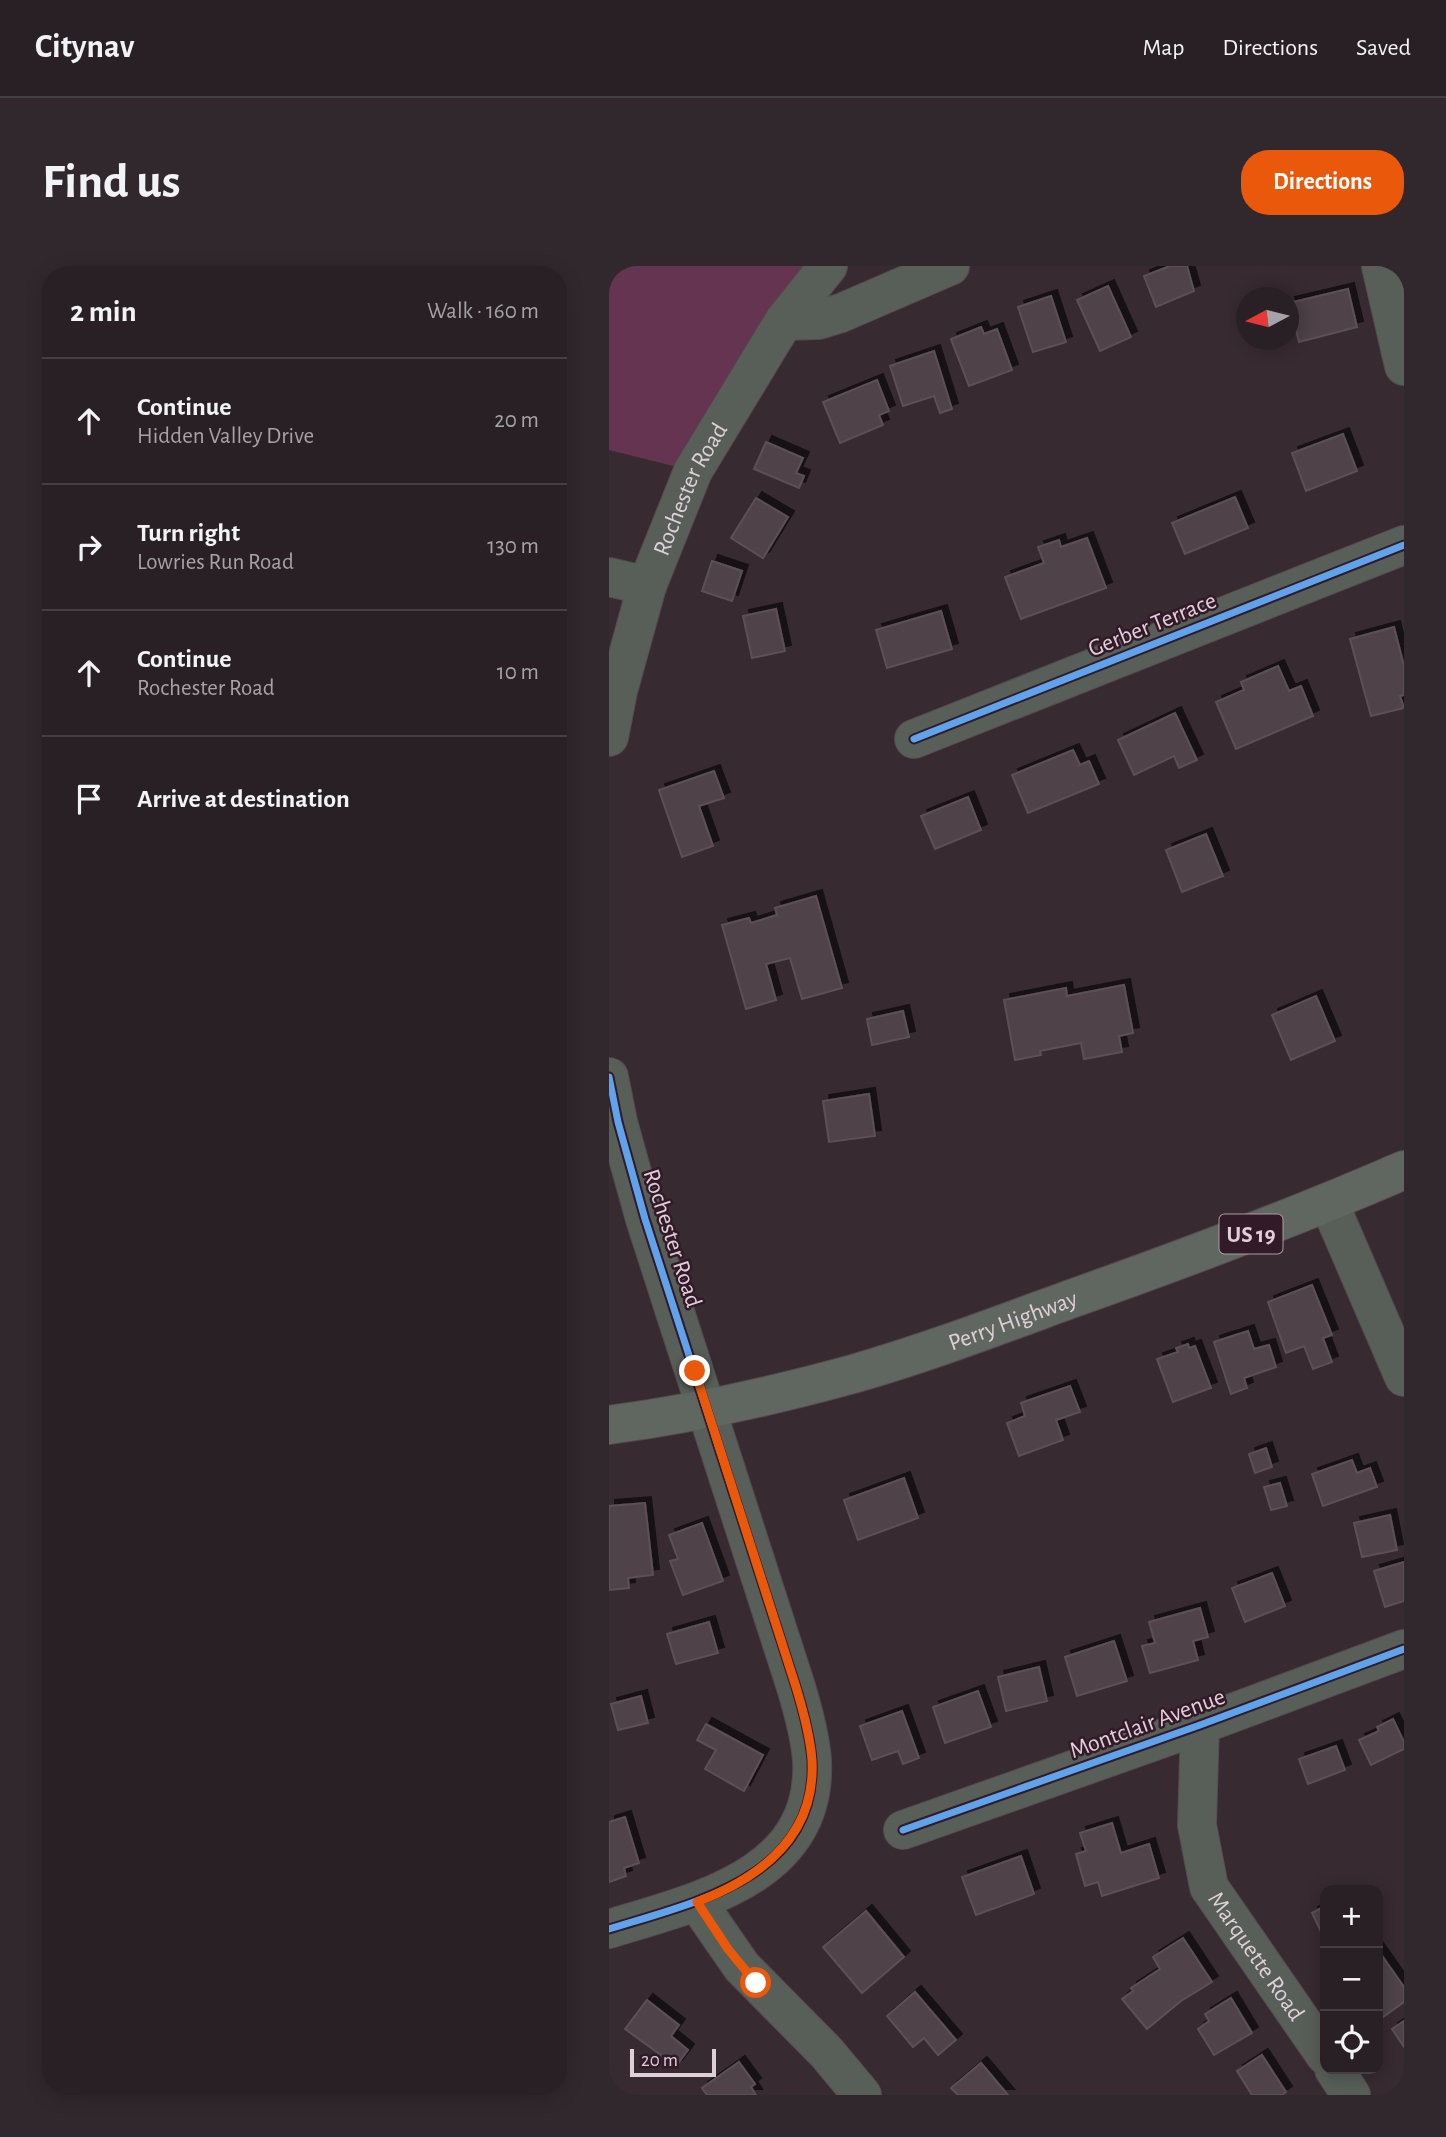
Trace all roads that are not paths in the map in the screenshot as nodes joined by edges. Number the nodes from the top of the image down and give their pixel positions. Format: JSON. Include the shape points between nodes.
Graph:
{"nodes":[{"id":1,"x":828,"y":266,"type":"edge"},
{"id":2,"x":950,"y":266,"type":"edge"},
{"id":3,"x":1381,"y":266,"type":"edge"},
{"id":4,"x":784,"y":321,"type":"junction"},
{"id":5,"x":1404,"y":366,"type":"edge"},
{"id":6,"x":1404,"y":545,"type":"edge"},
{"id":7,"x":609,"y":577,"type":"edge"},
{"id":8,"x":647,"y":586,"type":"junction"},
{"id":9,"x":609,"y":737,"type":"edge"},
{"id":10,"x":914,"y":739,"type":"dead end"},
{"id":11,"x":609,"y":1077,"type":"edge"},
{"id":12,"x":1404,"y":1170,"type":"edge"},
{"id":13,"x":1329,"y":1203,"type":"junction"},
{"id":14,"x":1404,"y":1377,"type":"edge"},
{"id":15,"x":707,"y":1409,"type":"junction"},
{"id":16,"x":609,"y":1425,"type":"edge"},
{"id":17,"x":1404,"y":1649,"type":"edge"},
{"id":18,"x":1200,"y":1725,"type":"junction"},
{"id":19,"x":903,"y":1830,"type":"dead end"},
{"id":20,"x":697,"y":1902,"type":"junction"},
{"id":21,"x":609,"y":1929,"type":"edge"},
{"id":22,"x":1320,"y":2048,"type":"edge"},
{"id":23,"x":1337,"y":2074,"type":"edge"},
{"id":24,"x":862,"y":2095,"type":"edge"},
{"id":25,"x":1351,"y":2095,"type":"edge"}],
"edges":[{"from":1,"to":4,"type":"street","name":"Rochester Road"},
{"from":2,"to":4,"type":"street","via":[[841,313],[818,320]]},
{"from":3,"to":5,"type":"street"},
{"from":4,"to":8,"type":"street","name":"Rochester Road","via":[[693,471]]},
{"from":6,"to":10,"type":"street","name":"Gerber Terrace"},
{"from":7,"to":8,"type":"street"},
{"from":8,"to":9,"type":"street","name":"Rochester Road"},
{"from":11,"to":15,"type":"street","name":"Rochester Road","via":[[631,1170]]},
{"from":12,"to":13,"type":"main road","name":"Perry Highway","number":"US 19"},
{"from":13,"to":14,"type":"street"},
{"from":13,"to":15,"type":"main road","name":"Perry Highway","number":"US 19","via":[[935,1348],[854,1374]]},
{"from":15,"to":16,"type":"main road","name":"Perry Highway","number":"US 19"},
{"from":15,"to":20,"type":"street","name":"Rochester Road","via":[[796,1687],[812,1761],[806,1807],[781,1851],[743,1882]]},
{"from":17,"to":18,"type":"street","name":"Montclair Avenue"},
{"from":18,"to":19,"type":"street","name":"Montclair Avenue"},
{"from":18,"to":22,"type":"street","name":"Marquette Road","via":[[1197,1825],[1209,1887]]},
{"from":20,"to":21,"type":"street","name":"Rochester Road"},
{"from":20,"to":24,"type":"street","via":[[742,1967],[827,2052]]},
{"from":23,"to":25,"type":"street"}]}
